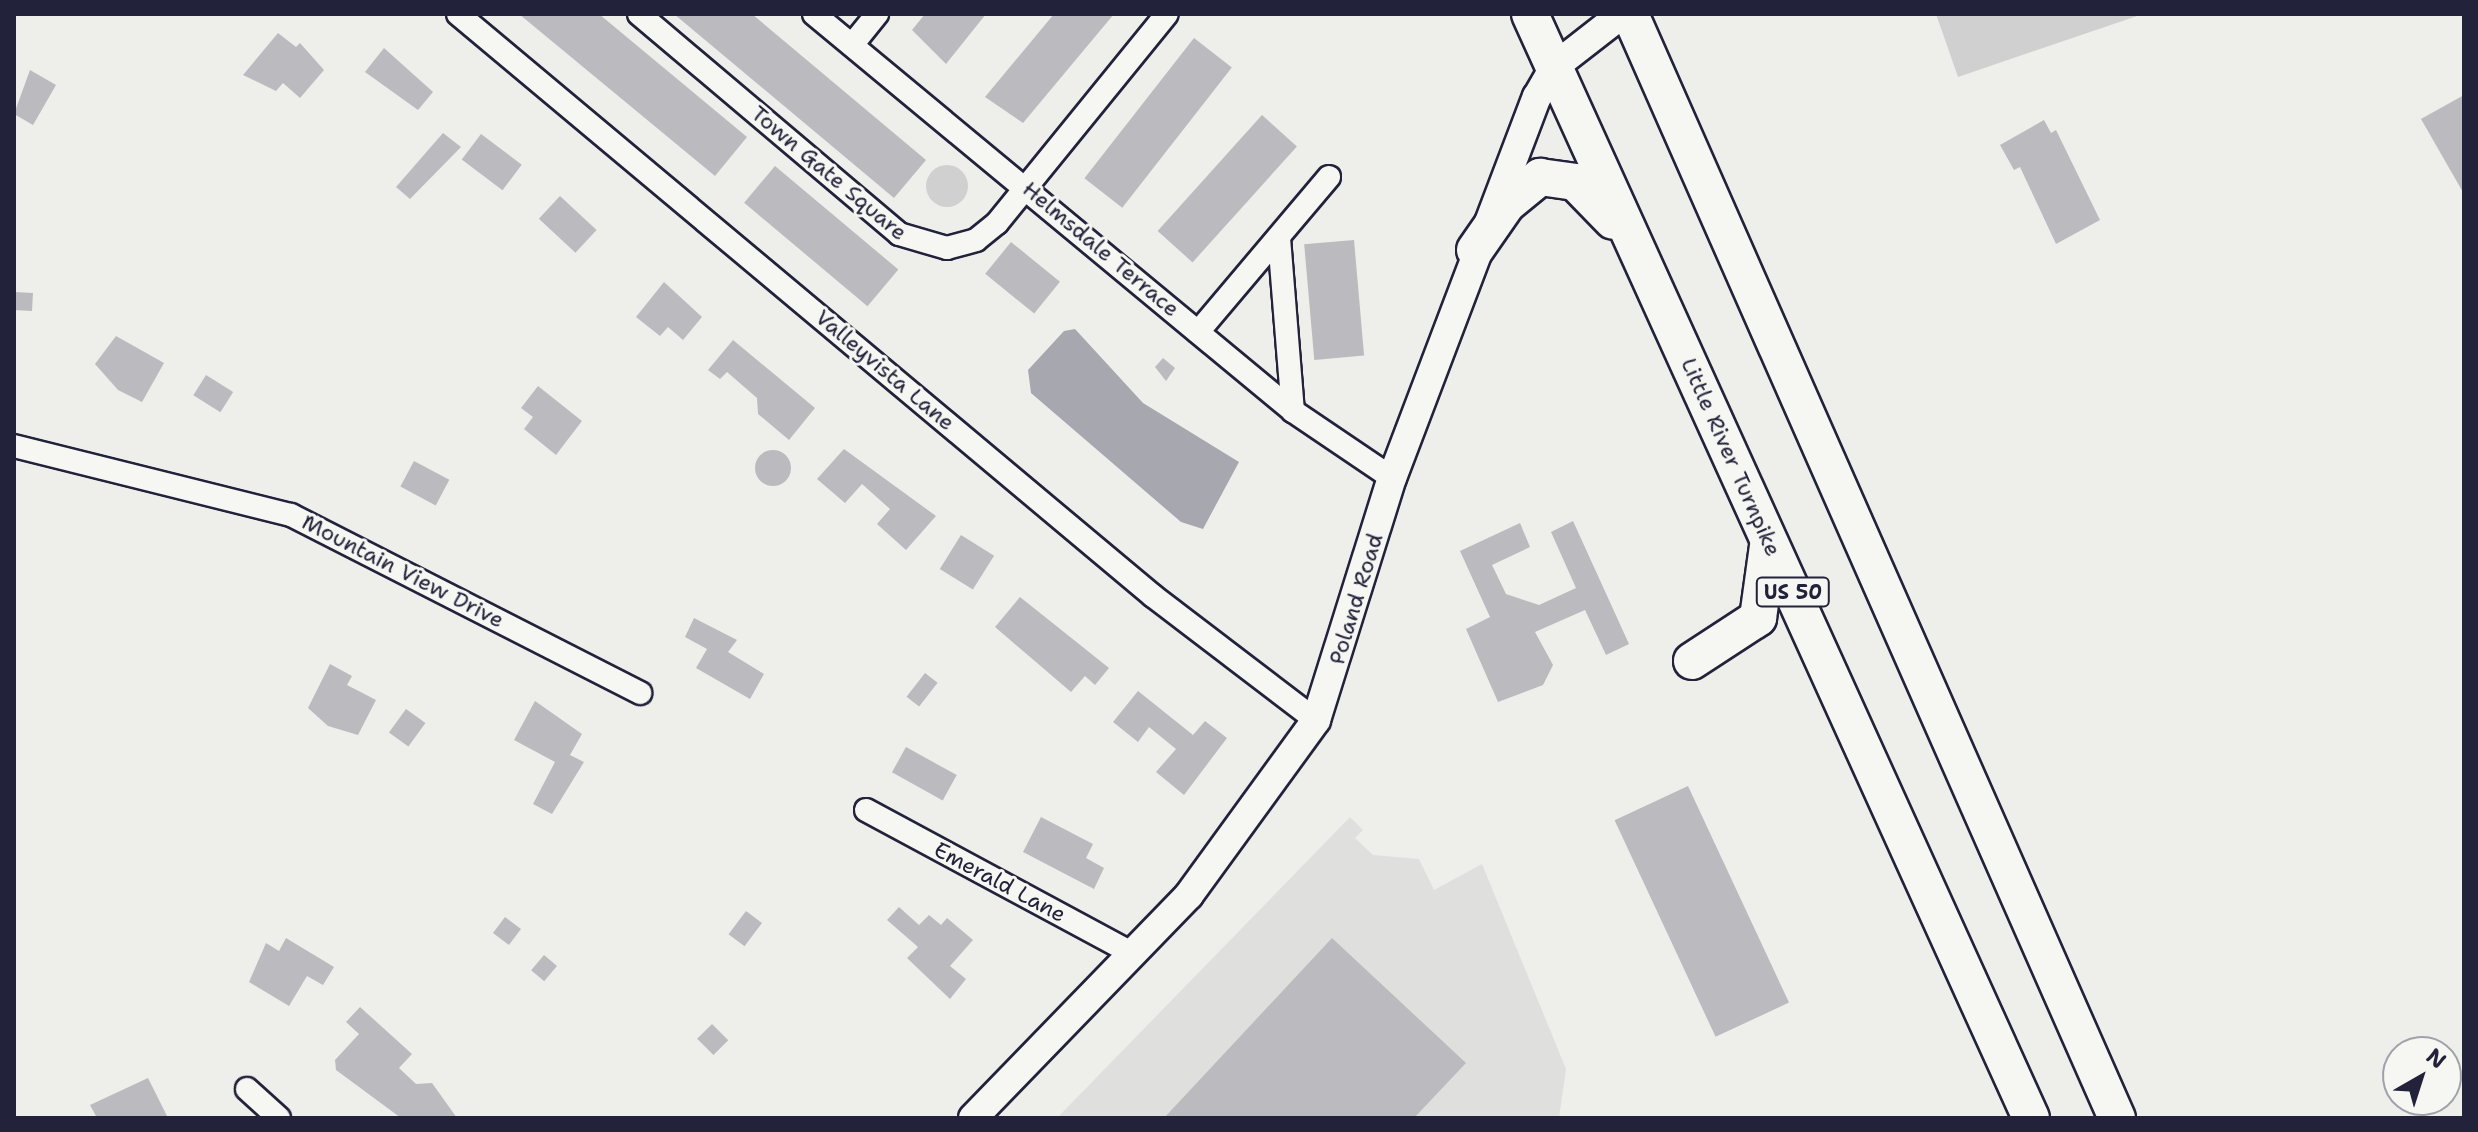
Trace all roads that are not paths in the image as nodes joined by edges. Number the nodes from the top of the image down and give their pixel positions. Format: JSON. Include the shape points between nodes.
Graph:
{"nodes":[{"id":1,"x":458,"y":14,"type":"edge"},
{"id":2,"x":639,"y":14,"type":"edge"},
{"id":3,"x":814,"y":14,"type":"edge"},
{"id":4,"x":877,"y":14,"type":"edge"},
{"id":5,"x":1167,"y":14,"type":"edge"},
{"id":6,"x":1530,"y":14,"type":"edge"},
{"id":7,"x":1622,"y":14,"type":"edge"},
{"id":8,"x":1630,"y":14,"type":"edge"},
{"id":9,"x":852,"y":45,"type":"junction"},
{"id":10,"x":1554,"y":67,"type":"junction"},
{"id":11,"x":1329,"y":177,"type":"dead end"},
{"id":12,"x":1027,"y":187,"type":"junction"},
{"id":13,"x":1279,"y":238,"type":"junction"},
{"id":14,"x":1475,"y":250,"type":"junction"},
{"id":15,"x":1652,"y":283,"type":"junction"},
{"id":16,"x":1198,"y":332,"type":"junction"},
{"id":17,"x":1293,"y":411,"type":"junction"},
{"id":18,"x":14,"y":446,"type":"edge"},
{"id":19,"x":1392,"y":478,"type":"junction"},
{"id":20,"x":1769,"y":540,"type":"junction"},
{"id":21,"x":1692,"y":661,"type":"dead end"},
{"id":22,"x":640,"y":693,"type":"dead end"},
{"id":23,"x":1316,"y":720,"type":"junction"},
{"id":24,"x":866,"y":810,"type":"dead end"},
{"id":25,"x":1133,"y":954,"type":"junction"},
{"id":26,"x":247,"y":1089,"type":"dead end"},
{"id":27,"x":279,"y":1118,"type":"edge"},
{"id":28,"x":973,"y":1118,"type":"edge"},
{"id":29,"x":2031,"y":1118,"type":"edge"},
{"id":30,"x":2117,"y":1118,"type":"edge"}],
"edges":[{"from":1,"to":23,"type":"street","name":"Valleyvista Lane","via":[[1153,596]]},
{"from":2,"to":12,"type":"street","name":"Town Gate Square","via":[[914,243],[947,248],[976,240]]},
{"from":3,"to":9,"type":"street","name":"Helmsdale Terrace"},
{"from":4,"to":9,"type":"street"},
{"from":5,"to":12,"type":"street","name":"Town Gate Square"},
{"from":6,"to":10,"type":"highway","name":"Little River Turnpike","number":"US 50"},
{"from":7,"to":10,"type":"street","name":"Poland Road"},
{"from":8,"to":30,"type":"highway"},
{"from":9,"to":12,"type":"street","name":"Helmsdale Terrace"},
{"from":10,"to":14,"type":"street","name":"Poland Road"},
{"from":10,"to":15,"type":"highway","name":"Little River Turnpike","number":"US 50"},
{"from":11,"to":13,"type":"street"},
{"from":12,"to":16,"type":"street","name":"Helmsdale Terrace"},
{"from":13,"to":16,"type":"street"},
{"from":13,"to":17,"type":"street"},
{"from":14,"to":15,"type":"highway","via":[[1519,190],[1540,177],[1563,177],[1597,200]]},
{"from":14,"to":19,"type":"street","name":"Poland Road"},
{"from":15,"to":20,"type":"highway","name":"Little River Turnpike","number":"US 50"},
{"from":16,"to":17,"type":"street","name":"Helmsdale Terrace"},
{"from":17,"to":19,"type":"street","name":"Helmsdale Terrace"},
{"from":18,"to":22,"type":"street","name":"Mountain View Drive","via":[[291,515]]},
{"from":19,"to":23,"type":"street","name":"Poland Road"},
{"from":20,"to":21,"type":"highway","via":[[1758,618]]},
{"from":20,"to":29,"type":"highway","name":"Little River Turnpike","number":"US 50"},
{"from":23,"to":25,"type":"street","name":"Poland Road","via":[[1233,842]]},
{"from":24,"to":25,"type":"street","name":"Emerald Lane"},
{"from":25,"to":28,"type":"street","name":"Poland Road"},
{"from":26,"to":27,"type":"street"}]}
